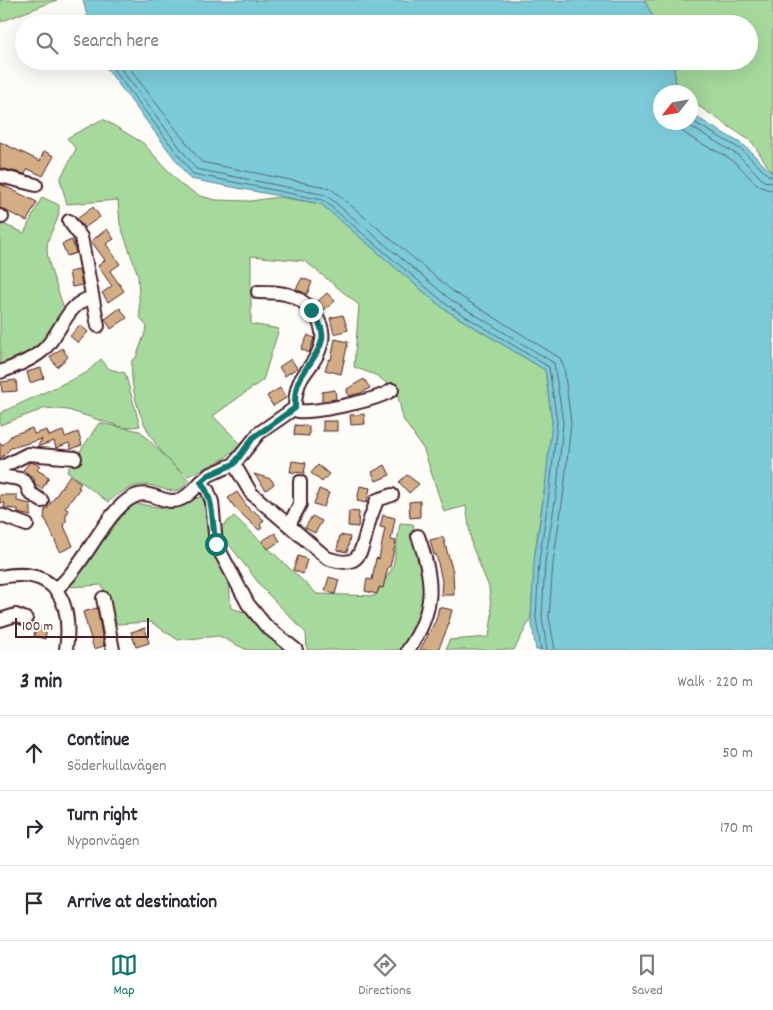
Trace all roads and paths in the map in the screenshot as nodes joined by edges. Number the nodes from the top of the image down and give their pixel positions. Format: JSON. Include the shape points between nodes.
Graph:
{"nodes":[{"id":1,"x":0,"y":176,"type":"edge"},
{"id":2,"x":36,"y":185,"type":"dead end"},
{"id":3,"x":69,"y":221,"type":"dead end"},
{"id":4,"x":258,"y":292,"type":"dead end"},
{"id":5,"x":91,"y":298,"type":"junction"},
{"id":6,"x":98,"y":326,"type":"dead end"},
{"id":7,"x":0,"y":372,"type":"edge"},
{"id":8,"x":392,"y":390,"type":"dead end"},
{"id":9,"x":295,"y":408,"type":"junction"},
{"id":10,"x":75,"y":458,"type":"dead end"},
{"id":11,"x":234,"y":464,"type":"junction"},
{"id":12,"x":0,"y":468,"type":"edge"},
{"id":13,"x":0,"y":476,"type":"edge"},
{"id":14,"x":201,"y":482,"type":"junction"},
{"id":15,"x":300,"y":482,"type":"dead end"},
{"id":16,"x":392,"y":495,"type":"dead end"},
{"id":17,"x":42,"y":501,"type":"dead end"},
{"id":18,"x":0,"y":515,"type":"edge"},
{"id":19,"x":28,"y":525,"type":"dead end"},
{"id":20,"x":289,"y":525,"type":"junction"},
{"id":21,"x":418,"y":536,"type":"dead end"},
{"id":22,"x":0,"y":578,"type":"edge"},
{"id":23,"x":56,"y":589,"type":"junction"},
{"id":24,"x":103,"y":598,"type":"dead end"},
{"id":25,"x":26,"y":619,"type":"dead end"},
{"id":26,"x":0,"y":620,"type":"edge"},
{"id":27,"x":66,"y":650,"type":"edge"},
{"id":28,"x":113,"y":650,"type":"edge"},
{"id":29,"x":296,"y":650,"type":"edge"},
{"id":30,"x":408,"y":650,"type":"edge"}],
"edges":[{"from":1,"to":2,"type":"street"},
{"from":3,"to":5,"type":"street","via":[[81,237]]},
{"from":4,"to":9,"type":"street","via":[[294,297],[311,310],[321,327],[322,344],[298,382]]},
{"from":5,"to":6,"type":"street"},
{"from":5,"to":7,"type":"street","via":[[78,302],[43,351]]},
{"from":8,"to":9,"type":"street","via":[[376,398],[315,410]]},
{"from":9,"to":11,"type":"street","via":[[253,438]]},
{"from":10,"to":12,"type":"street","via":[[28,454]]},
{"from":11,"to":14,"type":"street"},
{"from":11,"to":20,"type":"street","via":[[251,493]]},
{"from":13,"to":17,"type":"street","via":[[20,479],[26,483],[30,493]]},
{"from":14,"to":23,"type":"street","via":[[185,497],[172,502],[145,493],[131,497],[118,509],[74,572]]},
{"from":14,"to":29,"type":"street","via":[[212,502],[216,544],[248,604],[266,626]]},
{"from":15,"to":20,"type":"street","via":[[300,504]]},
{"from":16,"to":20,"type":"street","via":[[377,500],[360,555],[351,562],[340,563],[327,558]]},
{"from":18,"to":19,"type":"street"},
{"from":21,"to":30,"type":"street","via":[[428,572],[430,605],[420,633]]},
{"from":22,"to":23,"type":"street","via":[[14,574],[35,576]]},
{"from":23,"to":27,"type":"street","via":[[67,616]]},
{"from":24,"to":28,"type":"street"},
{"from":25,"to":26,"type":"street","via":[[16,614]]}]}
